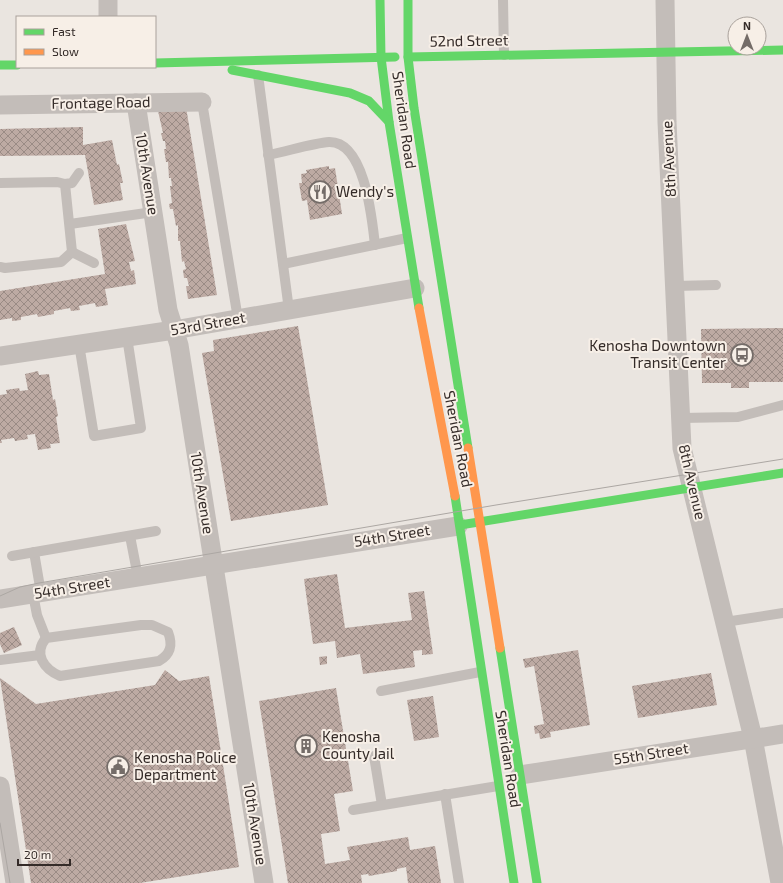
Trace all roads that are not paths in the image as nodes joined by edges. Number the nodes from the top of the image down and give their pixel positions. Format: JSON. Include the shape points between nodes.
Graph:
{"nodes":[{"id":1,"x":108,"y":0,"type":"edge"},
{"id":2,"x":380,"y":0,"type":"edge"},
{"id":3,"x":408,"y":0,"type":"edge"},
{"id":4,"x":503,"y":0,"type":"edge"},
{"id":5,"x":665,"y":0,"type":"edge"},
{"id":6,"x":108,"y":16,"type":"edge"},
{"id":7,"x":783,"y":50,"type":"edge"},
{"id":8,"x":665,"y":52,"type":"junction"},
{"id":9,"x":504,"y":54,"type":"junction"},
{"id":10,"x":408,"y":56,"type":"junction"},
{"id":11,"x":381,"y":57,"type":"junction"},
{"id":12,"x":194,"y":62,"type":"junction"},
{"id":13,"x":156,"y":63,"type":"edge"},
{"id":14,"x":0,"y":65,"type":"edge"},
{"id":15,"x":16,"y":65,"type":"edge"},
{"id":16,"x":258,"y":75,"type":"junction"},
{"id":17,"x":202,"y":102,"type":"joint"},
{"id":18,"x":136,"y":103,"type":"junction"},
{"id":19,"x":0,"y":105,"type":"edge"},
{"id":20,"x":389,"y":122,"type":"junction"},
{"id":21,"x":268,"y":155,"type":"junction"},
{"id":22,"x":79,"y":173,"type":"dead end"},
{"id":23,"x":0,"y":183,"type":"edge"},
{"id":24,"x":66,"y":184,"type":"junction"},
{"id":25,"x":153,"y":212,"type":"junction"},
{"id":26,"x":70,"y":224,"type":"junction"},
{"id":27,"x":407,"y":238,"type":"junction"},
{"id":28,"x":375,"y":245,"type":"junction"},
{"id":29,"x":72,"y":252,"type":"junction"},
{"id":30,"x":94,"y":263,"type":"dead end"},
{"id":31,"x":283,"y":264,"type":"junction"},
{"id":32,"x":0,"y":267,"type":"edge"},
{"id":33,"x":716,"y":284,"type":"dead end"},
{"id":34,"x":675,"y":286,"type":"junction"},
{"id":35,"x":415,"y":288,"type":"junction"},
{"id":36,"x":289,"y":310,"type":"junction"},
{"id":37,"x":238,"y":319,"type":"junction"},
{"id":38,"x":174,"y":330,"type":"junction"},
{"id":39,"x":127,"y":337,"type":"junction"},
{"id":40,"x":79,"y":344,"type":"junction"},
{"id":41,"x":0,"y":356,"type":"edge"},
{"id":42,"x":783,"y":405,"type":"edge"},
{"id":43,"x":681,"y":418,"type":"junction"},
{"id":44,"x":783,"y":473,"type":"edge"},
{"id":45,"x":692,"y":487,"type":"junction"},
{"id":46,"x":480,"y":522,"type":"junction"},
{"id":47,"x":458,"y":526,"type":"junction"},
{"id":48,"x":156,"y":532,"type":"dead end"},
{"id":49,"x":130,"y":536,"type":"junction"},
{"id":50,"x":34,"y":552,"type":"junction"},
{"id":51,"x":12,"y":556,"type":"dead end"},
{"id":52,"x":214,"y":564,"type":"junction"},
{"id":53,"x":138,"y":577,"type":"junction"},
{"id":54,"x":37,"y":593,"type":"junction"},
{"id":55,"x":0,"y":599,"type":"edge"},
{"id":56,"x":783,"y":614,"type":"edge"},
{"id":57,"x":725,"y":622,"type":"junction"},
{"id":58,"x":46,"y":638,"type":"junction"},
{"id":59,"x":40,"y":655,"type":"junction"},
{"id":60,"x":0,"y":660,"type":"edge"},
{"id":61,"x":480,"y":672,"type":"junction"},
{"id":62,"x":381,"y":690,"type":"dead end"},
{"id":63,"x":783,"y":734,"type":"edge"},
{"id":64,"x":753,"y":738,"type":"junction"},
{"id":65,"x":374,"y":756,"type":"dead end"},
{"id":66,"x":520,"y":775,"type":"junction"},
{"id":67,"x":0,"y":786,"type":"edge"},
{"id":68,"x":498,"y":786,"type":"junction"},
{"id":69,"x":445,"y":794,"type":"junction"},
{"id":70,"x":382,"y":805,"type":"junction"},
{"id":71,"x":353,"y":810,"type":"dead end"},
{"id":72,"x":10,"y":881,"type":"edge"},
{"id":73,"x":264,"y":883,"type":"edge"},
{"id":74,"x":459,"y":883,"type":"edge"},
{"id":75,"x":514,"y":883,"type":"edge"},
{"id":76,"x":537,"y":883,"type":"edge"},
{"id":77,"x":780,"y":883,"type":"edge"}],
"edges":[{"from":1,"to":6,"type":"street"},
{"from":2,"to":11,"type":"main road","name":"Sheridan Road"},
{"from":3,"to":10,"type":"main road","name":"Sheridan Road"},
{"from":4,"to":9,"type":"lane"},
{"from":5,"to":8,"type":"street","name":"8th Avenue"},
{"from":7,"to":8,"type":"main road","name":"52nd Street"},
{"from":8,"to":9,"type":"main road","name":"52nd Street"},
{"from":8,"to":34,"type":"street","name":"8th Avenue"},
{"from":9,"to":10,"type":"main road","name":"52nd Street"},
{"from":10,"to":11,"type":"main road","name":"52nd Street"},
{"from":10,"to":46,"type":"main road","name":"Sheridan Road","via":[[414,108]]},
{"from":11,"to":12,"type":"main road","name":"52nd Street"},
{"from":11,"to":20,"type":"main road","name":"Sheridan Road"},
{"from":12,"to":13,"type":"main road","name":"52nd Street"},
{"from":12,"to":16,"type":"main road"},
{"from":14,"to":15,"type":"main road"},
{"from":16,"to":20,"type":"main road","via":[[350,93],[369,101]]},
{"from":16,"to":21,"type":"lane"},
{"from":17,"to":18,"type":"street","name":"Frontage Road"},
{"from":17,"to":37,"type":"lane"},
{"from":18,"to":19,"type":"street","name":"Frontage Road"},
{"from":18,"to":25,"type":"street","name":"10th Avenue"},
{"from":20,"to":27,"type":"main road","name":"Sheridan Road"},
{"from":21,"to":28,"type":"lane","via":[[329,142],[342,145],[352,156],[371,205]]},
{"from":21,"to":31,"type":"lane"},
{"from":22,"to":24,"type":"lane","via":[[72,183]]},
{"from":23,"to":24,"type":"lane"},
{"from":24,"to":26,"type":"lane"},
{"from":25,"to":26,"type":"lane"},
{"from":25,"to":38,"type":"street","name":"10th Avenue","via":[[168,310]]},
{"from":26,"to":29,"type":"lane"},
{"from":27,"to":28,"type":"lane"},
{"from":27,"to":35,"type":"main road","name":"Sheridan Road"},
{"from":28,"to":31,"type":"lane"},
{"from":29,"to":30,"type":"lane"},
{"from":29,"to":32,"type":"lane","via":[[61,262]]},
{"from":31,"to":36,"type":"lane"},
{"from":33,"to":34,"type":"lane"},
{"from":34,"to":43,"type":"street","name":"8th Avenue"},
{"from":35,"to":36,"type":"street","name":"53rd Street"},
{"from":35,"to":47,"type":"main road","name":"Sheridan Road","via":[[454,490]]},
{"from":36,"to":37,"type":"street","name":"53rd Street"},
{"from":37,"to":38,"type":"street","name":"53rd Street"},
{"from":38,"to":39,"type":"street","name":"53rd Street"},
{"from":38,"to":52,"type":"street","name":"10th Avenue","via":[[179,344]]},
{"from":39,"to":40,"type":"street","name":"53rd Street"},
{"from":39,"to":40,"type":"lane","via":[[141,428],[94,436]]},
{"from":40,"to":41,"type":"street","name":"53rd Street"},
{"from":42,"to":43,"type":"lane","via":[[738,417]]},
{"from":43,"to":45,"type":"street","name":"8th Avenue","via":[[682,448]]},
{"from":44,"to":45,"type":"main road","name":"54th Street"},
{"from":45,"to":46,"type":"main road","name":"54th Street"},
{"from":45,"to":57,"type":"street","name":"8th Avenue"},
{"from":46,"to":47,"type":"main road","name":"54th Street"},
{"from":46,"to":66,"type":"main road","name":"Sheridan Road"},
{"from":47,"to":52,"type":"street","name":"54th Street"},
{"from":47,"to":61,"type":"main road","name":"Sheridan Road"},
{"from":48,"to":49,"type":"lane"},
{"from":49,"to":50,"type":"lane"},
{"from":49,"to":53,"type":"lane"},
{"from":50,"to":51,"type":"lane"},
{"from":50,"to":54,"type":"lane"},
{"from":52,"to":53,"type":"street","name":"54th Street"},
{"from":52,"to":73,"type":"street","name":"10th Avenue"},
{"from":53,"to":54,"type":"street","name":"54th Street"},
{"from":54,"to":55,"type":"street","name":"54th Street"},
{"from":54,"to":58,"type":"lane","via":[[37,615]]},
{"from":56,"to":57,"type":"lane"},
{"from":57,"to":64,"type":"street","name":"8th Avenue"},
{"from":58,"to":59,"type":"lane","via":[[41,645]]},
{"from":58,"to":59,"type":"lane","via":[[152,625],[168,632],[171,647],[167,657],[160,661],[60,676],[49,671]]},
{"from":59,"to":60,"type":"lane"},
{"from":61,"to":62,"type":"lane"},
{"from":61,"to":68,"type":"main road","name":"Sheridan Road"},
{"from":63,"to":64,"type":"street","name":"55th Street"},
{"from":64,"to":66,"type":"street","name":"55th Street"},
{"from":64,"to":77,"type":"street","name":"8th Avenue"},
{"from":65,"to":70,"type":"lane"},
{"from":66,"to":76,"type":"main road","name":"Sheridan Road"},
{"from":67,"to":72,"type":"street"},
{"from":68,"to":69,"type":"lane"},
{"from":68,"to":75,"type":"main road","name":"Sheridan Road"},
{"from":69,"to":70,"type":"lane"},
{"from":69,"to":74,"type":"lane"},
{"from":70,"to":71,"type":"lane"}]}
